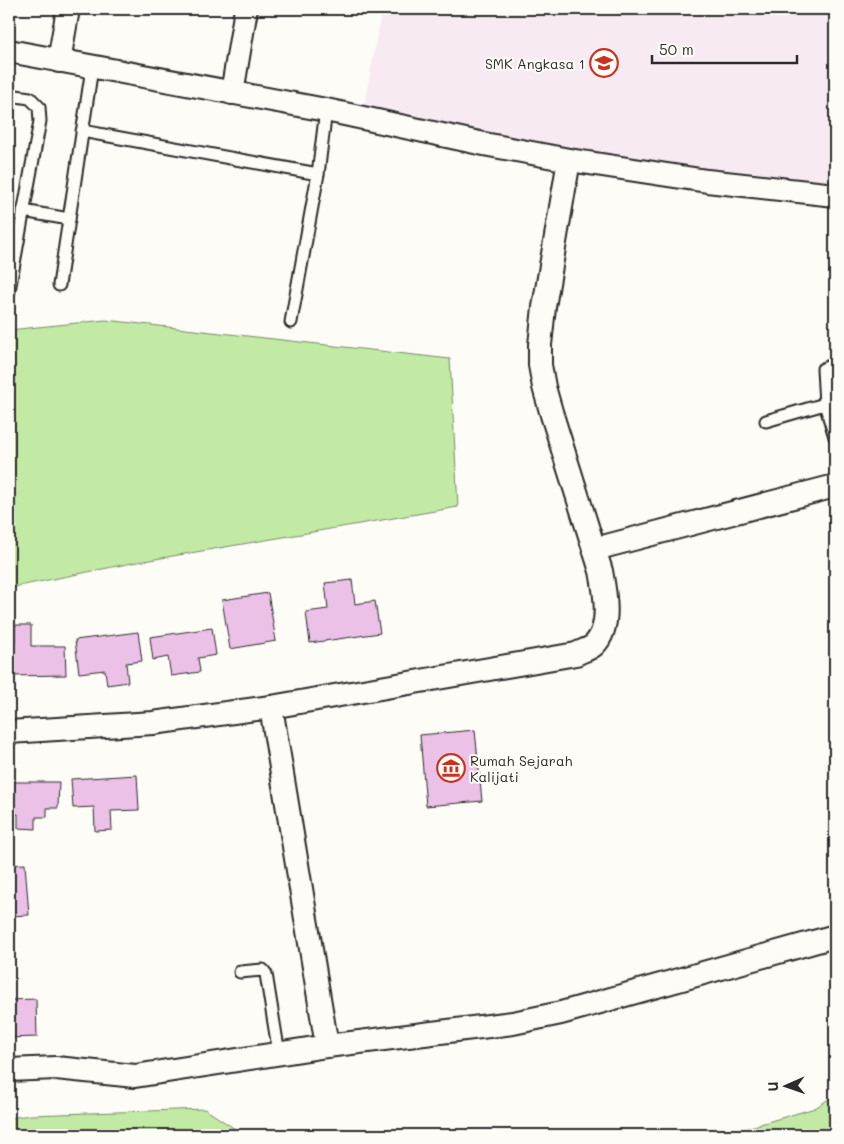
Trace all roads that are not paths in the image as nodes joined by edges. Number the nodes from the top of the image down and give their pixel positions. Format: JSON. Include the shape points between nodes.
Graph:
{"nodes":[{"id":1,"x":68,"y":9,"type":"edge"},
{"id":2,"x":246,"y":9,"type":"edge"},
{"id":3,"x":9,"y":51,"type":"edge"},
{"id":4,"x":59,"y":61,"type":"junction"},
{"id":5,"x":92,"y":68,"type":"junction"},
{"id":6,"x":232,"y":93,"type":"junction"},
{"id":7,"x":9,"y":95,"type":"edge"},
{"id":8,"x":326,"y":110,"type":"junction"},
{"id":9,"x":82,"y":131,"type":"junction"},
{"id":10,"x":569,"y":160,"type":"junction"},
{"id":11,"x":318,"y":174,"type":"junction"},
{"id":12,"x":835,"y":195,"type":"edge"},
{"id":13,"x":23,"y":211,"type":"junction"},
{"id":14,"x":69,"y":219,"type":"junction"},
{"id":15,"x":59,"y":285,"type":"dead end"},
{"id":16,"x":9,"y":291,"type":"edge"},
{"id":17,"x":291,"y":322,"type":"dead end"},
{"id":18,"x":835,"y":364,"type":"edge"},
{"id":19,"x":830,"y":403,"type":"edge"},
{"id":20,"x":766,"y":421,"type":"dead end"},
{"id":21,"x":835,"y":437,"type":"edge"},
{"id":22,"x":835,"y":486,"type":"edge"},
{"id":23,"x":595,"y":549,"type":"junction"},
{"id":24,"x":271,"y":707,"type":"junction"},
{"id":25,"x":9,"y":732,"type":"edge"},
{"id":26,"x":835,"y":936,"type":"edge"},
{"id":27,"x":240,"y":972,"type":"dead end"},
{"id":28,"x":328,"y":1046,"type":"junction"},
{"id":29,"x":279,"y":1054,"type":"junction"},
{"id":30,"x":9,"y":1070,"type":"edge"}],
"edges":[{"from":1,"to":4,"type":"street"},
{"from":2,"to":6,"type":"street"},
{"from":3,"to":4,"type":"street"},
{"from":4,"to":5,"type":"street"},
{"from":5,"to":6,"type":"street"},
{"from":5,"to":9,"type":"lane"},
{"from":6,"to":8,"type":"street"},
{"from":7,"to":13,"type":"lane","via":[[30,98],[39,107],[40,121]]},
{"from":8,"to":10,"type":"street"},
{"from":8,"to":11,"type":"lane"},
{"from":9,"to":11,"type":"lane"},
{"from":9,"to":14,"type":"lane"},
{"from":10,"to":12,"type":"street","via":[[707,181]]},
{"from":10,"to":23,"type":"street","via":[[544,306],[540,365]]},
{"from":11,"to":17,"type":"lane"},
{"from":13,"to":14,"type":"lane"},
{"from":13,"to":16,"type":"lane"},
{"from":14,"to":15,"type":"lane"},
{"from":18,"to":19,"type":"lane","via":[[823,369]]},
{"from":19,"to":20,"type":"lane"},
{"from":19,"to":21,"type":"lane"},
{"from":22,"to":23,"type":"street"},
{"from":23,"to":24,"type":"street","via":[[604,588],[606,617],[594,644],[576,654]]},
{"from":24,"to":25,"type":"street","via":[[153,722]]},
{"from":24,"to":28,"type":"street"},
{"from":26,"to":28,"type":"street","via":[[561,1013],[513,1023]]},
{"from":27,"to":29,"type":"lane","via":[[263,970],[266,974]]},
{"from":28,"to":29,"type":"street"},
{"from":29,"to":30,"type":"street","via":[[135,1076],[56,1068]]}]}
